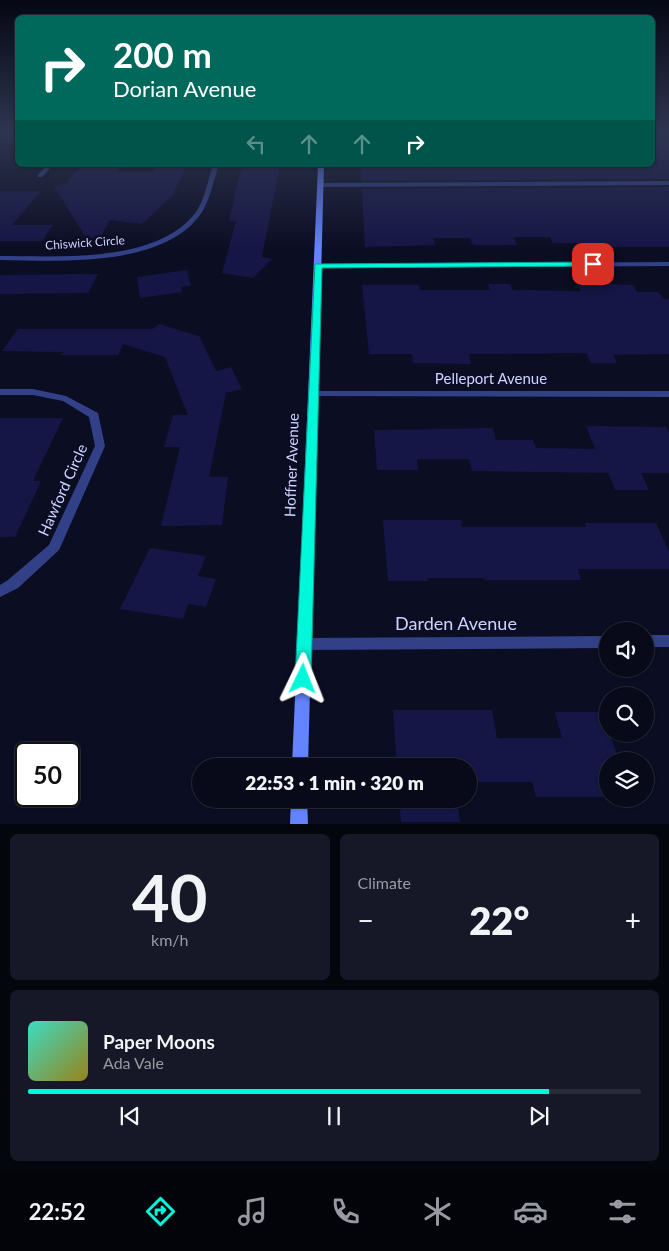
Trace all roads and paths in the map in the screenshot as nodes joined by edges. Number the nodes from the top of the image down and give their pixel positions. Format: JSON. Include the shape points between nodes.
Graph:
{"nodes":[{"id":1,"x":44,"y":171,"type":"edge"},
{"id":2,"x":214,"y":171,"type":"edge"},
{"id":3,"x":321,"y":171,"type":"edge"},
{"id":4,"x":40,"y":176,"type":"dead end"},
{"id":5,"x":321,"y":184,"type":"junction"},
{"id":6,"x":669,"y":184,"type":"edge"},
{"id":7,"x":0,"y":258,"type":"edge"},
{"id":8,"x":669,"y":264,"type":"edge"},
{"id":9,"x":318,"y":266,"type":"junction"},
{"id":10,"x":0,"y":392,"type":"edge"},
{"id":11,"x":313,"y":394,"type":"junction"},
{"id":12,"x":669,"y":394,"type":"edge"},
{"id":13,"x":0,"y":592,"type":"edge"},
{"id":14,"x":654,"y":641,"type":"edge"},
{"id":15,"x":669,"y":641,"type":"edge"},
{"id":16,"x":599,"y":642,"type":"edge"},
{"id":17,"x":304,"y":644,"type":"junction"},
{"id":18,"x":300,"y":758,"type":"edge"},
{"id":19,"x":299,"y":808,"type":"edge"},
{"id":20,"x":299,"y":824,"type":"edge"}],
"edges":[{"from":1,"to":4,"type":"street"},
{"from":2,"to":7,"type":"street","name":"Chiswick Circle","via":[[199,212],[167,238],[134,251],[112,255]]},
{"from":3,"to":5,"type":"main road","name":"Hoffner Avenue"},
{"from":5,"to":6,"type":"street"},
{"from":5,"to":9,"type":"main road","name":"Hoffner Avenue"},
{"from":8,"to":9,"type":"street"},
{"from":9,"to":11,"type":"main road","name":"Hoffner Avenue"},
{"from":10,"to":13,"type":"street","name":"Hawford Circle","via":[[33,392],[66,399],[94,415],[100,446],[54,548]]},
{"from":11,"to":12,"type":"street","name":"Pelleport Avenue"},
{"from":11,"to":17,"type":"main road","name":"Hoffner Avenue"},
{"from":14,"to":15,"type":"street"},
{"from":16,"to":17,"type":"street","name":"Darden Avenue"},
{"from":17,"to":18,"type":"main road","name":"Hoffner Avenue"},
{"from":19,"to":20,"type":"main road"}]}
